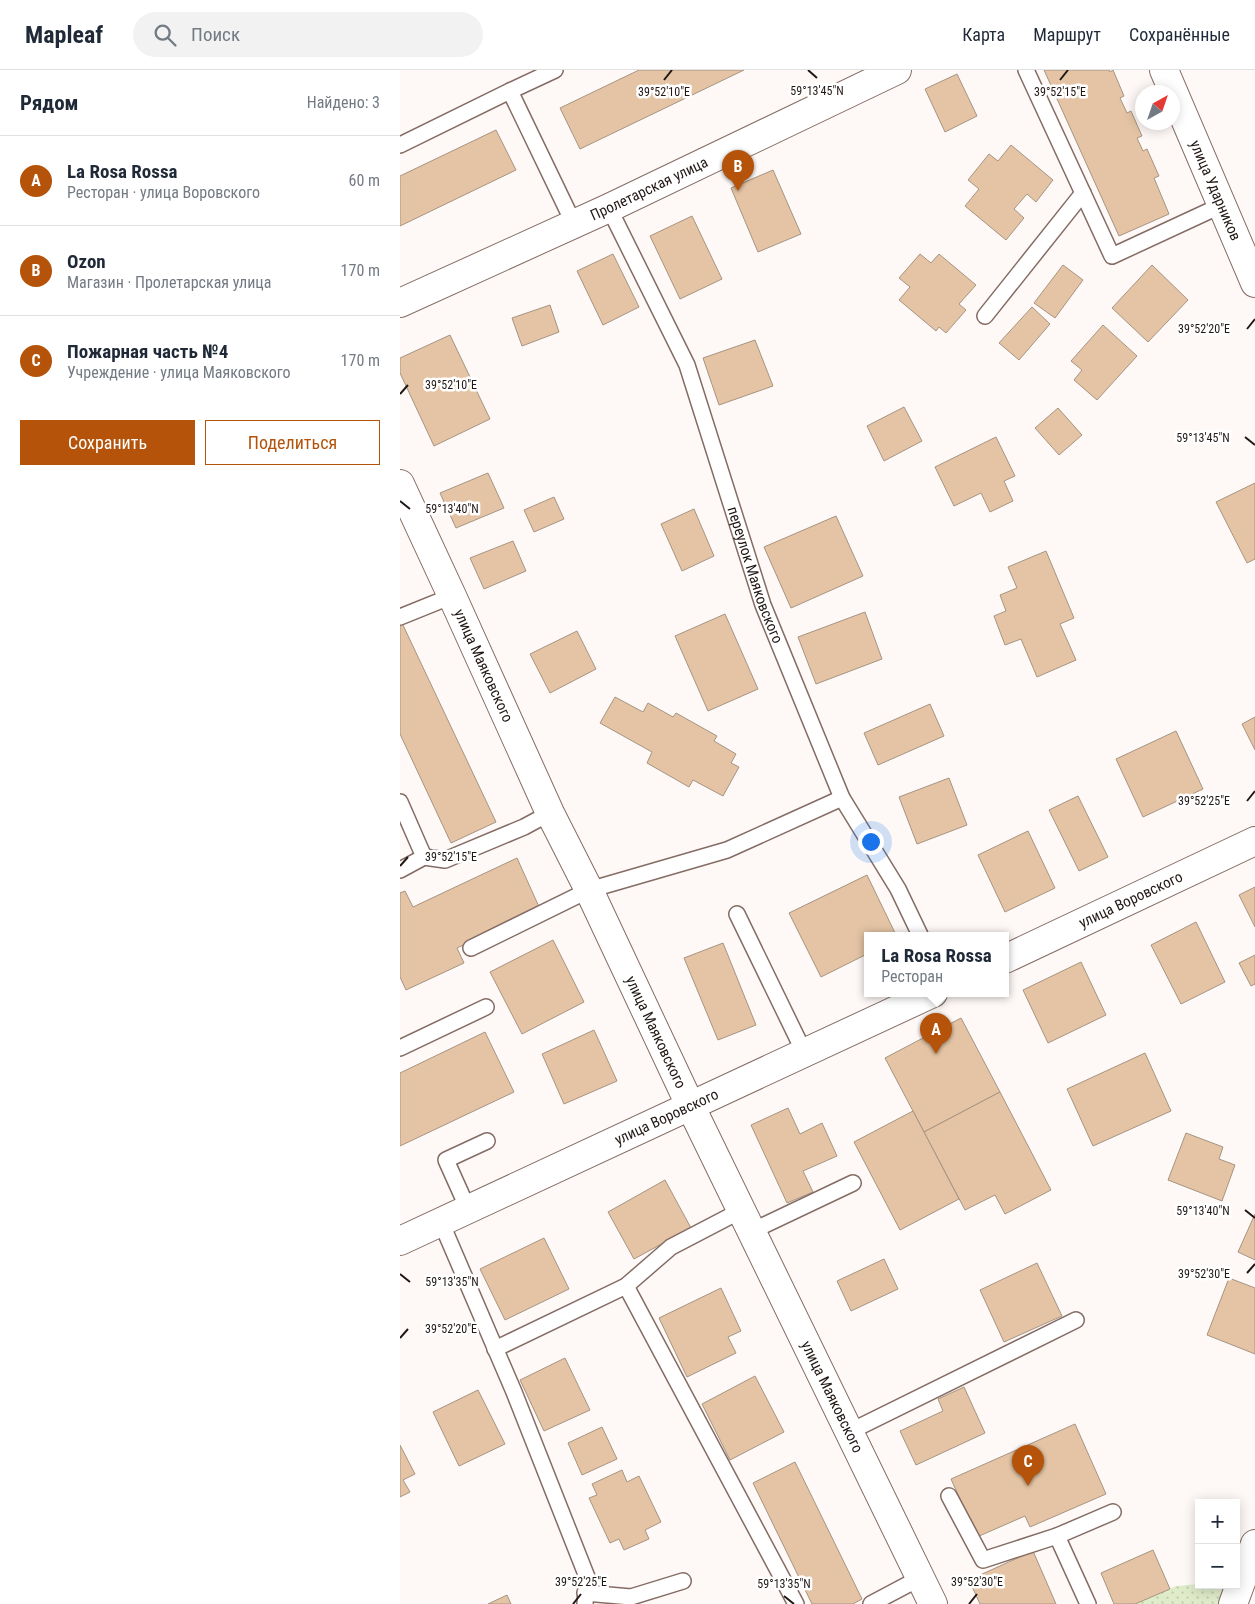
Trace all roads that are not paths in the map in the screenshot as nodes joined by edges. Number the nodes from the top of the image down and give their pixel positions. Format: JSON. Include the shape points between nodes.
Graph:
{"nodes":[{"id":1,"x":555,"y":70,"type":"edge"},
{"id":2,"x":897,"y":70,"type":"edge"},
{"id":3,"x":1026,"y":70,"type":"edge"},
{"id":4,"x":1164,"y":70,"type":"edge"},
{"id":5,"x":510,"y":92,"type":"junction"},
{"id":6,"x":400,"y":145,"type":"edge"},
{"id":7,"x":1083,"y":193,"type":"junction"},
{"id":8,"x":1222,"y":205,"type":"junction"},
{"id":9,"x":609,"y":208,"type":"junction"},
{"id":10,"x":574,"y":224,"type":"junction"},
{"id":11,"x":1255,"y":283,"type":"edge"},
{"id":12,"x":400,"y":303,"type":"edge"},
{"id":13,"x":985,"y":316,"type":"dead end"},
{"id":14,"x":400,"y":484,"type":"edge"},
{"id":15,"x":452,"y":596,"type":"junction"},
{"id":16,"x":400,"y":617,"type":"edge"},
{"id":17,"x":842,"y":798,"type":"junction"},
{"id":18,"x":400,"y":802,"type":"edge"},
{"id":19,"x":550,"y":813,"type":"junction"},
{"id":20,"x":1255,"y":841,"type":"edge"},
{"id":21,"x":424,"y":857,"type":"junction"},
{"id":22,"x":400,"y":870,"type":"edge"},
{"id":23,"x":589,"y":890,"type":"junction"},
{"id":24,"x":737,"y":914,"type":"dead end"},
{"id":25,"x":919,"y":932,"type":"edge"},
{"id":26,"x":471,"y":948,"type":"dead end"},
{"id":27,"x":1009,"y":957,"type":"edge"},
{"id":28,"x":924,"y":997,"type":"edge"},
{"id":29,"x":486,"y":1007,"type":"dead end"},
{"id":30,"x":400,"y":1048,"type":"edge"},
{"id":31,"x":804,"y":1052,"type":"junction"},
{"id":32,"x":690,"y":1105,"type":"junction"},
{"id":33,"x":487,"y":1141,"type":"dead end"},
{"id":34,"x":853,"y":1183,"type":"dead end"},
{"id":35,"x":468,"y":1209,"type":"junction"},
{"id":36,"x":747,"y":1221,"type":"junction"},
{"id":37,"x":441,"y":1222,"type":"junction"},
{"id":38,"x":400,"y":1241,"type":"edge"},
{"id":39,"x":626,"y":1286,"type":"junction"},
{"id":40,"x":1076,"y":1320,"type":"dead end"},
{"id":41,"x":495,"y":1349,"type":"junction"},
{"id":42,"x":849,"y":1432,"type":"junction"},
{"id":43,"x":949,"y":1496,"type":"dead end"},
{"id":44,"x":1113,"y":1512,"type":"dead end"},
{"id":45,"x":1057,"y":1536,"type":"junction"},
{"id":46,"x":1255,"y":1544,"type":"edge"},
{"id":47,"x":920,"y":1578,"type":"junction"},
{"id":48,"x":682,"y":1582,"type":"dead end"},
{"id":49,"x":585,"y":1599,"type":"edge"},
{"id":50,"x":796,"y":1604,"type":"edge"},
{"id":51,"x":871,"y":1604,"type":"edge"},
{"id":52,"x":933,"y":1604,"type":"edge"},
{"id":53,"x":1088,"y":1604,"type":"edge"},
{"id":54,"x":1233,"y":1604,"type":"edge"}],
"edges":[{"from":1,"to":5,"type":"lane"},
{"from":2,"to":9,"type":"street","name":"Пролетарская улица"},
{"from":3,"to":7,"type":"lane"},
{"from":4,"to":8,"type":"street","name":"улица Ударников"},
{"from":5,"to":6,"type":"lane"},
{"from":5,"to":10,"type":"lane"},
{"from":7,"to":8,"type":"lane","via":[[1112,256]]},
{"from":7,"to":13,"type":"lane"},
{"from":8,"to":11,"type":"street","name":"улица Ударников"},
{"from":9,"to":10,"type":"street","name":"Пролетарская улица"},
{"from":9,"to":17,"type":"lane","name":"переулок Маяковского","via":[[687,365],[763,605]]},
{"from":10,"to":12,"type":"street","name":"Пролетарская улица"},
{"from":14,"to":15,"type":"street","name":"улица Маяковского"},
{"from":15,"to":16,"type":"lane"},
{"from":15,"to":19,"type":"street","name":"улица Маяковского"},
{"from":17,"to":23,"type":"lane","via":[[727,850]]},
{"from":17,"to":25,"type":"lane","name":"переулок Маяковского","via":[[898,889]]},
{"from":18,"to":21,"type":"lane"},
{"from":19,"to":21,"type":"lane","via":[[445,860]]},
{"from":19,"to":23,"type":"street","name":"улица Маяковского"},
{"from":20,"to":27,"type":"street","name":"улица Воровского"},
{"from":21,"to":22,"type":"lane"},
{"from":23,"to":26,"type":"lane"},
{"from":23,"to":32,"type":"street","name":"улица Маяковского"},
{"from":24,"to":31,"type":"lane"},
{"from":28,"to":31,"type":"street","name":"улица Воровского"},
{"from":29,"to":30,"type":"lane"},
{"from":31,"to":32,"type":"street","name":"улица Воровского"},
{"from":32,"to":35,"type":"street","name":"улица Воровского"},
{"from":32,"to":36,"type":"street","name":"улица Маяковского"},
{"from":33,"to":35,"type":"lane","via":[[446,1160]]},
{"from":34,"to":36,"type":"lane"},
{"from":35,"to":37,"type":"street","name":"улица Воровского"},
{"from":36,"to":39,"type":"lane","via":[[671,1247]]},
{"from":36,"to":42,"type":"street","name":"улица Маяковского"},
{"from":37,"to":38,"type":"street","name":"улица Воровского"},
{"from":37,"to":41,"type":"lane"},
{"from":39,"to":41,"type":"lane"},
{"from":39,"to":50,"type":"lane"},
{"from":40,"to":42,"type":"lane"},
{"from":41,"to":49,"type":"lane","via":[[587,1577]]},
{"from":42,"to":47,"type":"street","name":"улица Маяковского"},
{"from":43,"to":45,"type":"lane","via":[[983,1560]]},
{"from":44,"to":45,"type":"lane"},
{"from":45,"to":53,"type":"lane"},
{"from":46,"to":54,"type":"street"},
{"from":47,"to":51,"type":"lane"},
{"from":47,"to":52,"type":"street","name":"улица Маяковского"},
{"from":48,"to":49,"type":"lane","via":[[631,1597]]}]}
